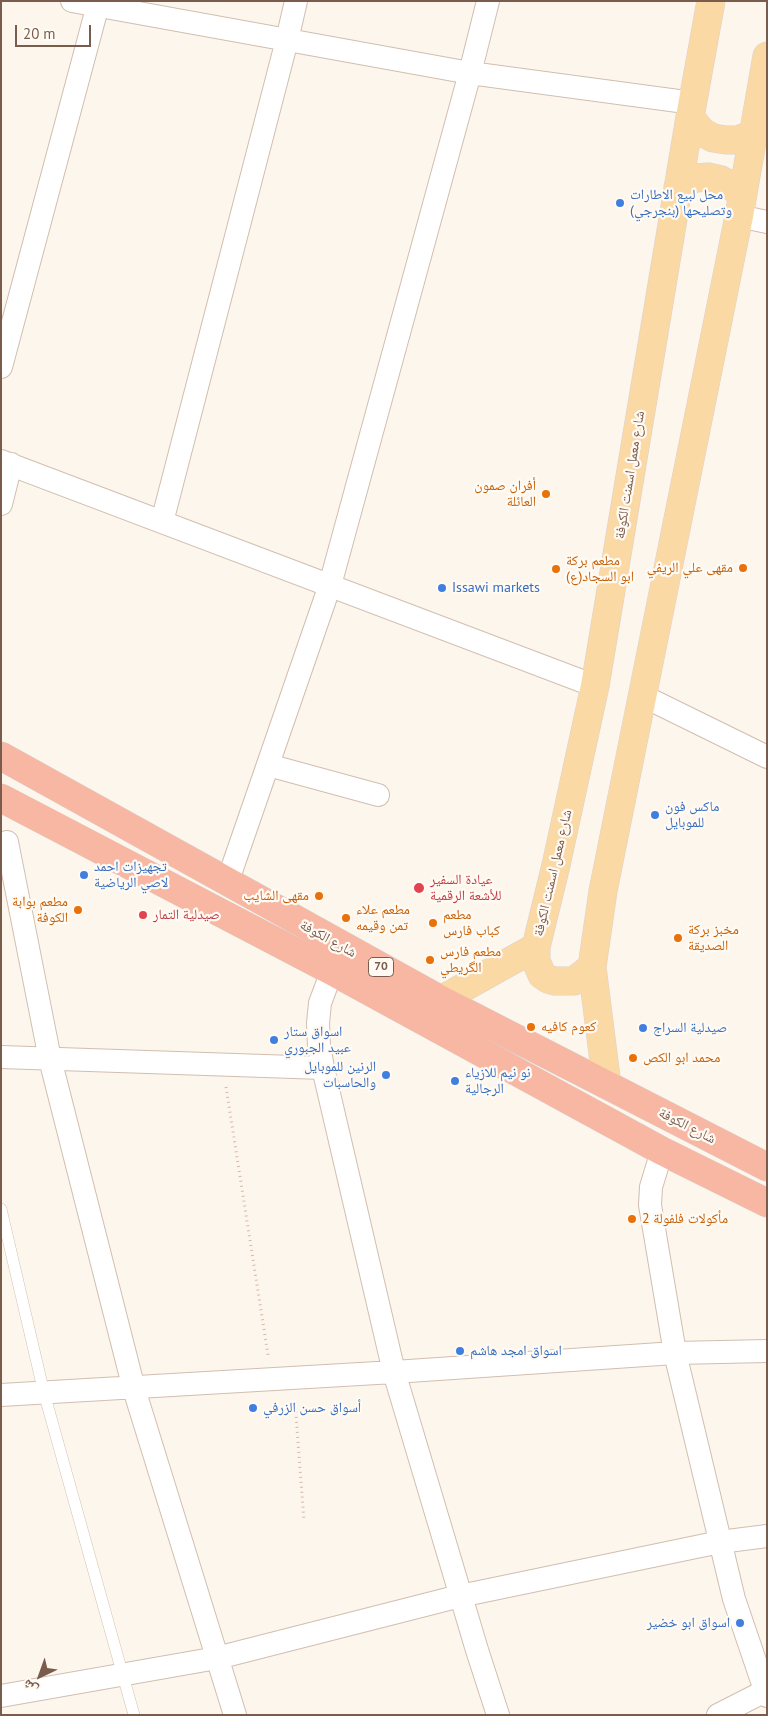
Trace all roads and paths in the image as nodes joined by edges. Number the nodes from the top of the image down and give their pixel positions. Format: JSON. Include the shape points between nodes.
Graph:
{"nodes":[{"id":1,"x":72,"y":1,"type":"edge"},
{"id":2,"x":296,"y":1,"type":"edge"},
{"id":3,"x":488,"y":1,"type":"edge"},
{"id":4,"x":711,"y":1,"type":"edge"},
{"id":5,"x":98,"y":4,"type":"edge"},
{"id":6,"x":287,"y":40,"type":"junction"},
{"id":7,"x":767,"y":56,"type":"edge"},
{"id":8,"x":470,"y":73,"type":"junction"},
{"id":9,"x":691,"y":110,"type":"junction"},
{"id":10,"x":753,"y":134,"type":"junction"},
{"id":11,"x":678,"y":187,"type":"junction"},
{"id":12,"x":741,"y":206,"type":"junction"},
{"id":13,"x":767,"y":222,"type":"edge"},
{"id":14,"x":1,"y":367,"type":"edge"},
{"id":15,"x":6,"y":462,"type":"edge"},
{"id":16,"x":1,"y":504,"type":"edge"},
{"id":17,"x":162,"y":522,"type":"junction"},
{"id":18,"x":330,"y":586,"type":"junction"},
{"id":19,"x":595,"y":686,"type":"junction"},
{"id":20,"x":643,"y":696,"type":"junction"},
{"id":21,"x":1,"y":756,"type":"edge"},
{"id":22,"x":767,"y":757,"type":"edge"},
{"id":23,"x":268,"y":765,"type":"junction"},
{"id":24,"x":378,"y":795,"type":"dead end"},
{"id":25,"x":1,"y":798,"type":"edge"},
{"id":26,"x":7,"y":842,"type":"dead end"},
{"id":27,"x":227,"y":883,"type":"junction"},
{"id":28,"x":536,"y":947,"type":"junction"},
{"id":29,"x":592,"y":967,"type":"junction"},
{"id":30,"x":332,"y":971,"type":"junction"},
{"id":31,"x":441,"y":1000,"type":"junction"},
{"id":32,"x":1,"y":1057,"type":"edge"},
{"id":33,"x":50,"y":1059,"type":"junction"},
{"id":34,"x":223,"y":1064,"type":"junction"},
{"id":35,"x":323,"y":1068,"type":"junction"},
{"id":36,"x":607,"y":1085,"type":"junction"},
{"id":37,"x":662,"y":1151,"type":"junction"},
{"id":38,"x":767,"y":1167,"type":"edge"},
{"id":39,"x":767,"y":1203,"type":"edge"},
{"id":40,"x":1,"y":1210,"type":"edge"},
{"id":41,"x":767,"y":1351,"type":"edge"},
{"id":42,"x":675,"y":1353,"type":"junction"},
{"id":43,"x":394,"y":1372,"type":"junction"},
{"id":44,"x":282,"y":1379,"type":"junction"},
{"id":45,"x":134,"y":1389,"type":"junction"},
{"id":46,"x":44,"y":1393,"type":"junction"},
{"id":47,"x":1,"y":1395,"type":"edge"},
{"id":48,"x":304,"y":1521,"type":"dead end"},
{"id":49,"x":767,"y":1536,"type":"edge"},
{"id":50,"x":720,"y":1542,"type":"junction"},
{"id":51,"x":460,"y":1596,"type":"junction"},
{"id":52,"x":217,"y":1658,"type":"junction"},
{"id":53,"x":123,"y":1675,"type":"junction"},
{"id":54,"x":766,"y":1692,"type":"edge"},
{"id":55,"x":1,"y":1696,"type":"edge"},
{"id":56,"x":134,"y":1715,"type":"edge"},
{"id":57,"x":235,"y":1715,"type":"edge"},
{"id":58,"x":498,"y":1715,"type":"edge"},
{"id":59,"x":718,"y":1715,"type":"edge"}],
"edges":[{"from":1,"to":5,"type":"street"},
{"from":2,"to":6,"type":"street"},
{"from":3,"to":8,"type":"street"},
{"from":4,"to":9,"type":"main road","name":"شارع معمل اسمنت الكوفة"},
{"from":5,"to":6,"type":"street"},
{"from":5,"to":14,"type":"street"},
{"from":6,"to":8,"type":"street"},
{"from":6,"to":17,"type":"street"},
{"from":7,"to":10,"type":"main road"},
{"from":8,"to":9,"type":"street"},
{"from":8,"to":18,"type":"street"},
{"from":9,"to":10,"type":"main road","via":[[702,132],[713,138],[738,140]]},
{"from":9,"to":11,"type":"main road","name":"شارع معمل اسمنت الكوفة"},
{"from":10,"to":12,"type":"main road"},
{"from":11,"to":12,"type":"main road","via":[[696,178],[721,180],[732,186]]},
{"from":11,"to":19,"type":"main road","name":"شارع معمل اسمنت الكوفة"},
{"from":12,"to":13,"type":"street"},
{"from":12,"to":20,"type":"main road"},
{"from":15,"to":16,"type":"street"},
{"from":15,"to":17,"type":"street"},
{"from":17,"to":18,"type":"street"},
{"from":18,"to":19,"type":"street"},
{"from":18,"to":23,"type":"street"},
{"from":19,"to":28,"type":"main road","name":"شارع معمل اسمنت الكوفة"},
{"from":20,"to":22,"type":"street"},
{"from":20,"to":29,"type":"main road","via":[[603,891]]},
{"from":21,"to":27,"type":"highway","name":"شارع الكوفة","number":"70"},
{"from":23,"to":24,"type":"street"},
{"from":23,"to":27,"type":"street"},
{"from":25,"to":30,"type":"highway","name":"شارع الكوفة","number":"70"},
{"from":26,"to":33,"type":"street"},
{"from":27,"to":31,"type":"highway","name":"شارع الكوفة","number":"70"},
{"from":28,"to":29,"type":"main road","via":[[536,961],[542,975],[548,979],[574,982]]},
{"from":28,"to":31,"type":"main road"},
{"from":29,"to":36,"type":"main road"},
{"from":30,"to":35,"type":"street","via":[[320,1003],[318,1023]]},
{"from":30,"to":37,"type":"highway","name":"شارع الكوفة","number":"70"},
{"from":31,"to":36,"type":"highway","name":"شارع الكوفة","number":"70"},
{"from":32,"to":33,"type":"street"},
{"from":33,"to":34,"type":"street"},
{"from":33,"to":45,"type":"street"},
{"from":34,"to":35,"type":"street"},
{"from":34,"to":44,"type":"path"},
{"from":35,"to":43,"type":"street"},
{"from":36,"to":38,"type":"highway","name":"شارع الكوفة","number":"70"},
{"from":37,"to":39,"type":"highway","name":"شارع الكوفة","number":"70"},
{"from":37,"to":42,"type":"street","via":[[651,1187],[650,1206]]},
{"from":40,"to":46,"type":"lane"},
{"from":41,"to":42,"type":"street"},
{"from":42,"to":43,"type":"street"},
{"from":42,"to":50,"type":"street"},
{"from":43,"to":44,"type":"street"},
{"from":43,"to":51,"type":"street"},
{"from":44,"to":45,"type":"street"},
{"from":44,"to":48,"type":"path"},
{"from":45,"to":46,"type":"street"},
{"from":45,"to":52,"type":"street"},
{"from":46,"to":47,"type":"street"},
{"from":46,"to":53,"type":"lane"},
{"from":49,"to":50,"type":"street"},
{"from":50,"to":51,"type":"street"},
{"from":50,"to":54,"type":"street","via":[[734,1599]]},
{"from":51,"to":52,"type":"street"},
{"from":51,"to":58,"type":"street"},
{"from":52,"to":53,"type":"street"},
{"from":52,"to":57,"type":"street"},
{"from":53,"to":55,"type":"street"},
{"from":53,"to":56,"type":"lane"},
{"from":54,"to":59,"type":"street"}]}
